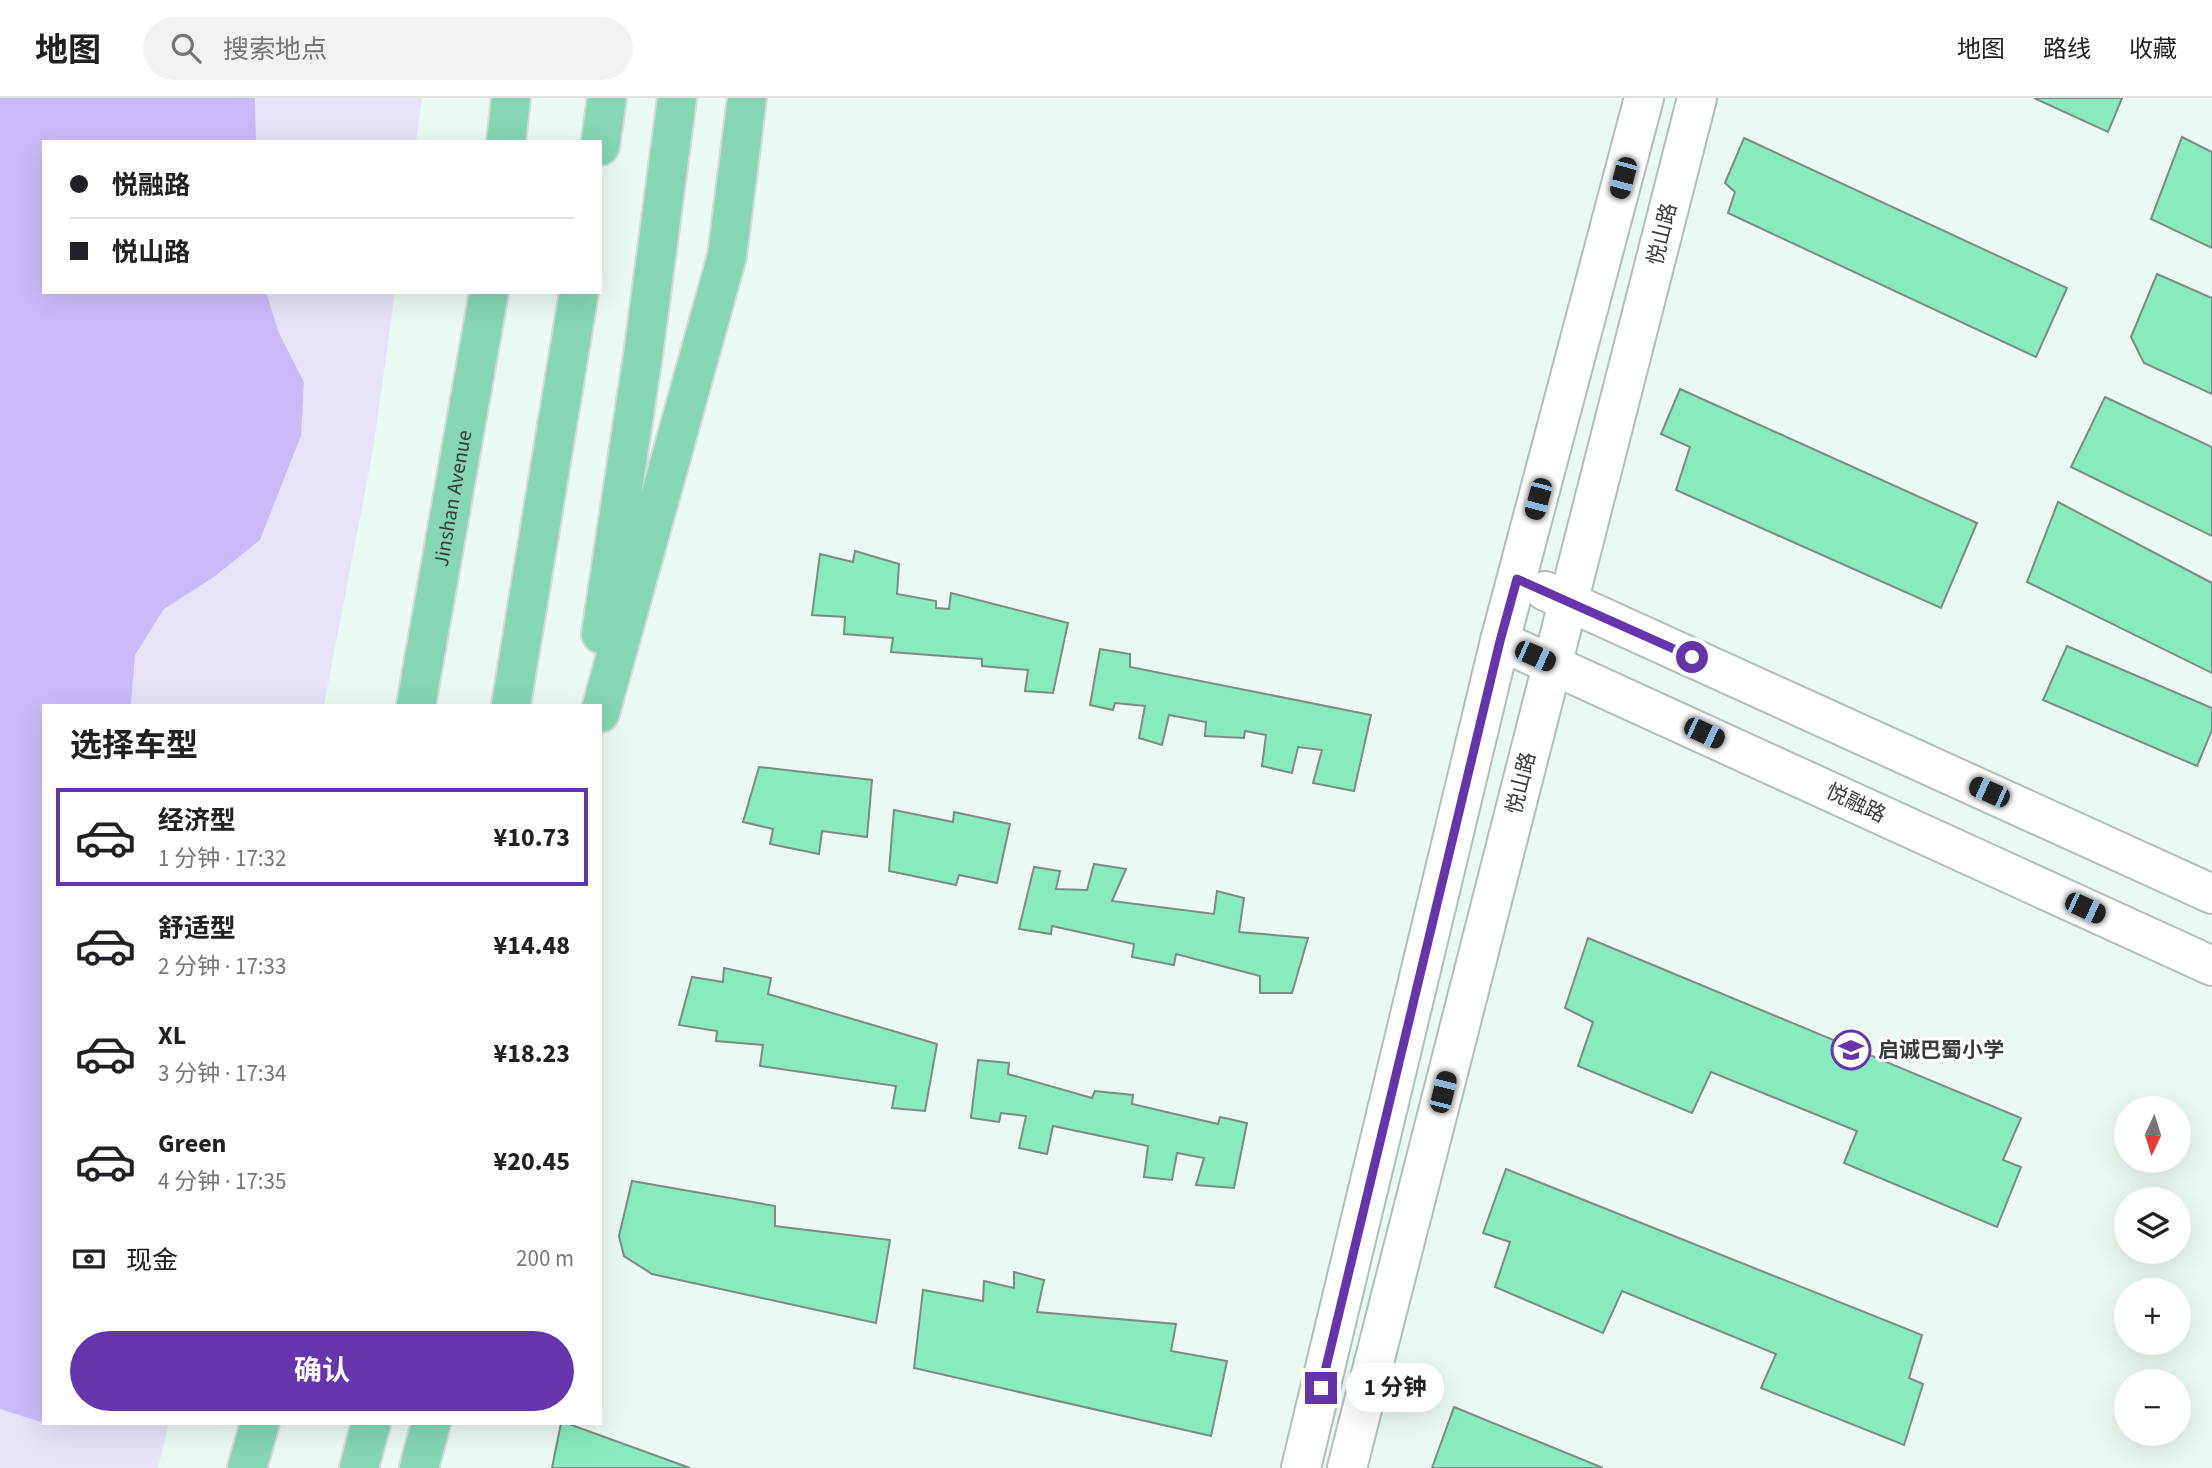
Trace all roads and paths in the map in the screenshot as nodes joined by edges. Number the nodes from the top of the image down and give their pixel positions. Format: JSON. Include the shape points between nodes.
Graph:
{"nodes":[{"id":1,"x":511,"y":98,"type":"edge"},
{"id":2,"x":607,"y":98,"type":"edge"},
{"id":3,"x":677,"y":98,"type":"edge"},
{"id":4,"x":747,"y":98,"type":"edge"},
{"id":5,"x":1644,"y":98,"type":"edge"},
{"id":6,"x":1697,"y":98,"type":"edge"},
{"id":7,"x":506,"y":140,"type":"edge"},
{"id":8,"x":601,"y":140,"type":"edge"},
{"id":9,"x":489,"y":294,"type":"edge"},
{"id":10,"x":579,"y":294,"type":"edge"},
{"id":11,"x":1517,"y":579,"type":"junction"},
{"id":12,"x":1568,"y":600,"type":"junction"},
{"id":13,"x":1500,"y":641,"type":"junction"},
{"id":14,"x":1552,"y":663,"type":"junction"},
{"id":15,"x":416,"y":704,"type":"edge"},
{"id":16,"x":511,"y":704,"type":"edge"},
{"id":17,"x":590,"y":704,"type":"edge"},
{"id":18,"x":602,"y":706,"type":"edge"},
{"id":19,"x":2212,"y":894,"type":"edge"},
{"id":20,"x":2212,"y":966,"type":"edge"},
{"id":21,"x":259,"y":1425,"type":"edge"},
{"id":22,"x":370,"y":1425,"type":"edge"},
{"id":23,"x":430,"y":1425,"type":"edge"},
{"id":24,"x":247,"y":1468,"type":"edge"},
{"id":25,"x":359,"y":1468,"type":"edge"},
{"id":26,"x":419,"y":1468,"type":"edge"},
{"id":27,"x":1301,"y":1468,"type":"edge"},
{"id":28,"x":1347,"y":1468,"type":"edge"}],
"edges":[{"from":1,"to":7,"type":"highway"},
{"from":2,"to":8,"type":"highway"},
{"from":3,"to":17,"type":"highway"},
{"from":4,"to":18,"type":"highway","via":[[727,256]]},
{"from":5,"to":11,"type":"main road"},
{"from":6,"to":12,"type":"main road","name":"悦山路"},
{"from":9,"to":15,"type":"highway","name":"Jinshan Avenue"},
{"from":10,"to":16,"type":"highway"},
{"from":11,"to":12,"type":"main road"},
{"from":11,"to":13,"type":"main road"},
{"from":12,"to":14,"type":"main road","name":"悦山路"},
{"from":12,"to":19,"type":"main road"},
{"from":13,"to":14,"type":"main road","name":"悦融路"},
{"from":13,"to":27,"type":"main road"},
{"from":14,"to":20,"type":"main road","name":"悦融路"},
{"from":14,"to":28,"type":"main road","name":"悦山路"},
{"from":21,"to":24,"type":"highway"},
{"from":22,"to":25,"type":"highway"},
{"from":23,"to":26,"type":"highway"}]}
